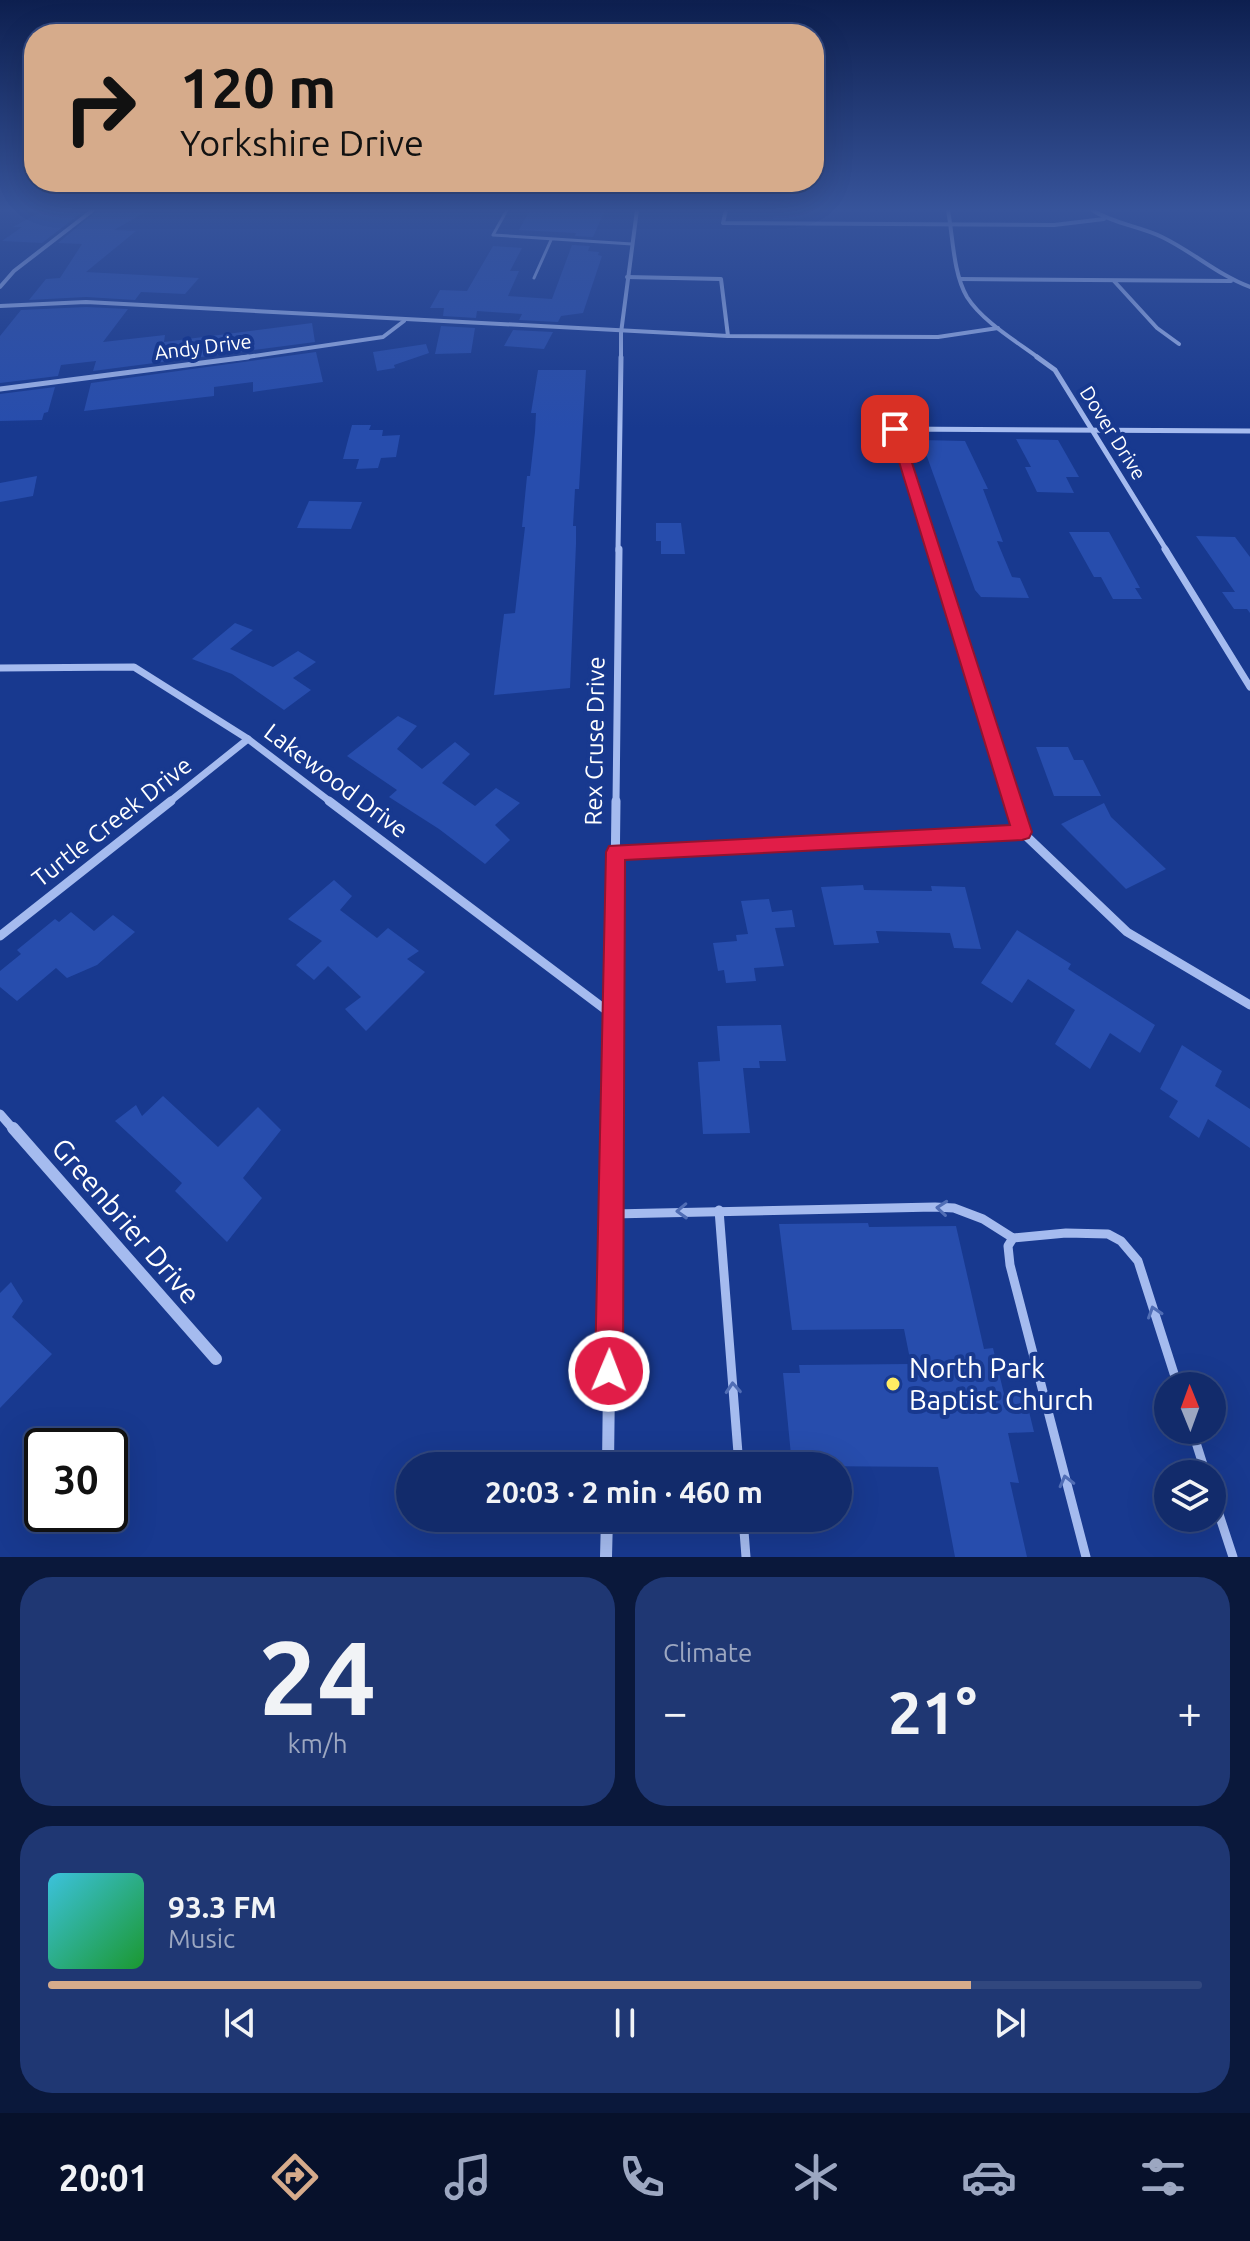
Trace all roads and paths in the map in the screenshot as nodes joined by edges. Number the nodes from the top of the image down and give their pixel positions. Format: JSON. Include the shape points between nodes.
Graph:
{"nodes":[{"id":1,"x":626,"y":283,"type":"edge"},
{"id":2,"x":721,"y":283,"type":"edge"},
{"id":3,"x":962,"y":283,"type":"edge"},
{"id":4,"x":1116,"y":283,"type":"edge"},
{"id":5,"x":0,"y":306,"type":"edge"},
{"id":6,"x":405,"y":321,"type":"junction"},
{"id":7,"x":998,"y":328,"type":"junction"},
{"id":8,"x":621,"y":333,"type":"junction"},
{"id":9,"x":728,"y":336,"type":"junction"},
{"id":10,"x":1179,"y":344,"type":"dead end"},
{"id":11,"x":0,"y":389,"type":"edge"},
{"id":12,"x":1094,"y":431,"type":"junction"},
{"id":13,"x":1250,"y":431,"type":"edge"},
{"id":14,"x":0,"y":668,"type":"edge"},
{"id":15,"x":1250,"y":687,"type":"edge"},
{"id":16,"x":248,"y":739,"type":"junction"},
{"id":17,"x":1022,"y":832,"type":"junction"},
{"id":18,"x":616,"y":852,"type":"junction"},
{"id":19,"x":0,"y":936,"type":"edge"},
{"id":20,"x":1250,"y":1005,"type":"edge"},
{"id":21,"x":614,"y":1016,"type":"junction"},
{"id":22,"x":0,"y":1114,"type":"edge"},
{"id":23,"x":719,"y":1210,"type":"junction"},
{"id":24,"x":611,"y":1214,"type":"junction"},
{"id":25,"x":1013,"y":1238,"type":"junction"},
{"id":26,"x":216,"y":1359,"type":"dead end"},
{"id":27,"x":1174,"y":1372,"type":"edge"},
{"id":28,"x":608,"y":1452,"type":"edge"},
{"id":29,"x":738,"y":1452,"type":"edge"},
{"id":30,"x":607,"y":1532,"type":"edge"},
{"id":31,"x":744,"y":1532,"type":"edge"},
{"id":32,"x":1225,"y":1532,"type":"edge"},
{"id":33,"x":606,"y":1557,"type":"edge"},
{"id":34,"x":746,"y":1557,"type":"edge"},
{"id":35,"x":1086,"y":1557,"type":"edge"},
{"id":36,"x":1233,"y":1557,"type":"edge"}],
"edges":[{"from":1,"to":8,"type":"street","name":"Rex Cruse Drive"},
{"from":2,"to":9,"type":"street"},
{"from":3,"to":7,"type":"street","name":"Dover Drive","via":[[968,298]]},
{"from":4,"to":10,"type":"street"},
{"from":5,"to":6,"type":"street","via":[[86,302]]},
{"from":6,"to":8,"type":"street"},
{"from":6,"to":11,"type":"street","name":"Andy Drive","via":[[383,337]]},
{"from":7,"to":9,"type":"street","via":[[938,337]]},
{"from":7,"to":12,"type":"street","name":"Dover Drive","via":[[1055,370]]},
{"from":8,"to":9,"type":"street"},
{"from":8,"to":18,"type":"street","name":"Rex Cruse Drive"},
{"from":12,"to":13,"type":"street"},
{"from":12,"to":15,"type":"street","name":"Dover Drive"},
{"from":12,"to":17,"type":"street","via":[[895,429]]},
{"from":14,"to":16,"type":"street","name":"Lakewood Drive","via":[[134,667]]},
{"from":16,"to":19,"type":"street","name":"Turtle Creek Drive"},
{"from":16,"to":21,"type":"street","name":"Lakewood Drive"},
{"from":17,"to":18,"type":"street"},
{"from":17,"to":20,"type":"street","via":[[1127,932]]},
{"from":18,"to":21,"type":"street","name":"Rex Cruse Drive"},
{"from":21,"to":24,"type":"street","name":"Rex Cruse Drive"},
{"from":22,"to":26,"type":"street","name":"Greenbrier Drive"},
{"from":23,"to":24,"type":"lane","one_way":true},
{"from":25,"to":23,"type":"lane","one_way":true,"via":[[954,1208]]},
{"from":29,"to":23,"type":"lane","one_way":true},
{"from":24,"to":28,"type":"street","name":"Rex Cruse Drive"},
{"from":27,"to":25,"type":"lane","one_way":true,"via":[[1138,1261],[1121,1241],[1108,1234]]},
{"from":35,"to":25,"type":"lane","one_way":true,"via":[[1010,1265],[1008,1246]]},
{"from":30,"to":33,"type":"street"},
{"from":31,"to":34,"type":"lane"},
{"from":32,"to":36,"type":"lane"}]}
